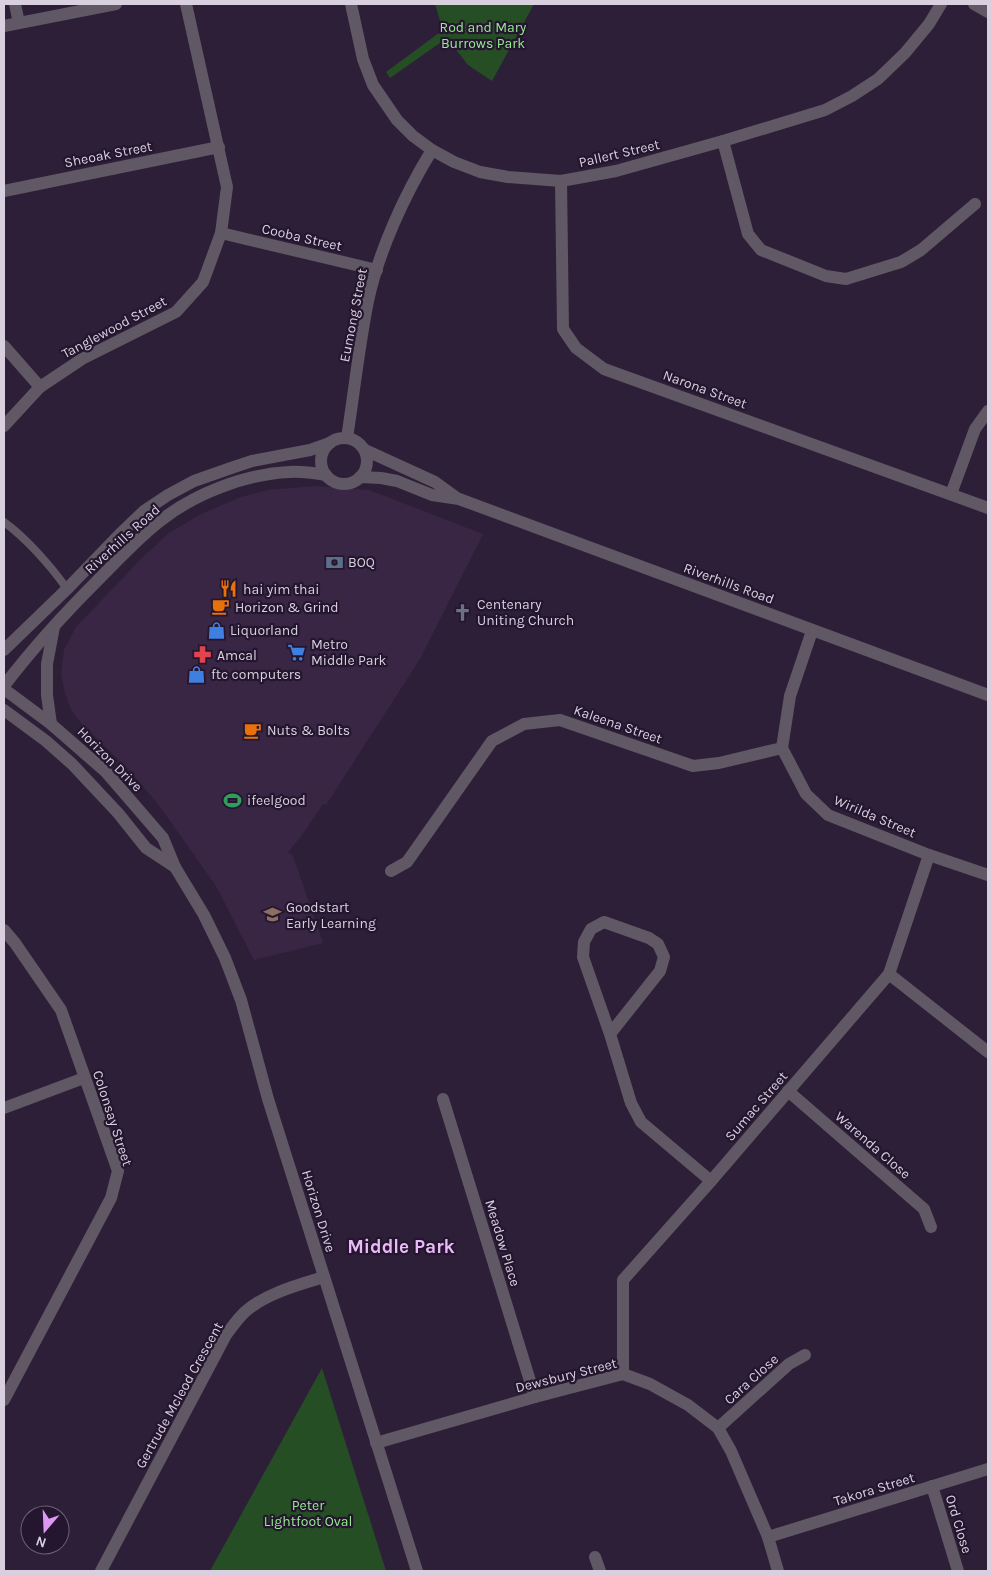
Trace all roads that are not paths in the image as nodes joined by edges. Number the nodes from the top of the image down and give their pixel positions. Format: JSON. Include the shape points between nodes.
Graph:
{"nodes":[{"id":1,"x":15,"y":4,"type":"edge"},
{"id":2,"x":116,"y":4,"type":"edge"},
{"id":3,"x":186,"y":4,"type":"edge"},
{"id":4,"x":351,"y":4,"type":"edge"},
{"id":5,"x":941,"y":4,"type":"edge"},
{"id":6,"x":974,"y":4,"type":"edge"},
{"id":7,"x":988,"y":12,"type":"edge"},
{"id":8,"x":19,"y":23,"type":"junction"},
{"id":9,"x":4,"y":26,"type":"edge"},
{"id":10,"x":723,"y":141,"type":"junction"},
{"id":11,"x":219,"y":147,"type":"junction"},
{"id":12,"x":432,"y":150,"type":"junction"},
{"id":13,"x":561,"y":181,"type":"junction"},
{"id":14,"x":4,"y":191,"type":"edge"},
{"id":15,"x":975,"y":204,"type":"dead end"},
{"id":16,"x":221,"y":233,"type":"junction"},
{"id":17,"x":377,"y":270,"type":"junction"},
{"id":18,"x":4,"y":346,"type":"edge"},
{"id":19,"x":40,"y":387,"type":"junction"},
{"id":20,"x":988,"y":412,"type":"edge"},
{"id":21,"x":4,"y":426,"type":"edge"},
{"id":22,"x":347,"y":438,"type":"junction"},
{"id":23,"x":330,"y":443,"type":"junction"},
{"id":24,"x":365,"y":450,"type":"junction"},
{"id":25,"x":326,"y":475,"type":"junction"},
{"id":26,"x":360,"y":477,"type":"junction"},
{"id":27,"x":951,"y":494,"type":"junction"},
{"id":28,"x":459,"y":499,"type":"junction"},
{"id":29,"x":988,"y":508,"type":"edge"},
{"id":30,"x":4,"y":522,"type":"edge"},
{"id":31,"x":67,"y":589,"type":"junction"},
{"id":32,"x":54,"y":627,"type":"junction"},
{"id":33,"x":812,"y":631,"type":"junction"},
{"id":34,"x":20,"y":634,"type":"junction"},
{"id":35,"x":4,"y":639,"type":"edge"},
{"id":36,"x":4,"y":650,"type":"edge"},
{"id":37,"x":4,"y":687,"type":"edge"},
{"id":38,"x":988,"y":695,"type":"edge"},
{"id":39,"x":4,"y":710,"type":"edge"},
{"id":40,"x":51,"y":724,"type":"junction"},
{"id":41,"x":782,"y":748,"type":"junction"},
{"id":42,"x":929,"y":855,"type":"junction"},
{"id":43,"x":175,"y":867,"type":"junction"},
{"id":44,"x":391,"y":871,"type":"dead end"},
{"id":45,"x":988,"y":876,"type":"edge"},
{"id":46,"x":4,"y":930,"type":"edge"},
{"id":47,"x":889,"y":974,"type":"junction"},
{"id":48,"x":610,"y":1034,"type":"junction"},
{"id":49,"x":988,"y":1052,"type":"edge"},
{"id":50,"x":84,"y":1078,"type":"junction"},
{"id":51,"x":788,"y":1092,"type":"junction"},
{"id":52,"x":443,"y":1099,"type":"dead end"},
{"id":53,"x":4,"y":1108,"type":"edge"},
{"id":54,"x":712,"y":1180,"type":"junction"},
{"id":55,"x":931,"y":1226,"type":"dead end"},
{"id":56,"x":324,"y":1277,"type":"junction"},
{"id":57,"x":804,"y":1355,"type":"dead end"},
{"id":58,"x":623,"y":1374,"type":"junction"},
{"id":59,"x":535,"y":1397,"type":"junction"},
{"id":60,"x":4,"y":1400,"type":"edge"},
{"id":61,"x":718,"y":1428,"type":"junction"},
{"id":62,"x":376,"y":1443,"type":"junction"},
{"id":63,"x":988,"y":1468,"type":"edge"},
{"id":64,"x":932,"y":1486,"type":"junction"},
{"id":65,"x":768,"y":1537,"type":"junction"},
{"id":66,"x":595,"y":1557,"type":"dead end"},
{"id":67,"x":102,"y":1571,"type":"edge"},
{"id":68,"x":417,"y":1571,"type":"edge"},
{"id":69,"x":600,"y":1571,"type":"edge"},
{"id":70,"x":778,"y":1571,"type":"edge"},
{"id":71,"x":958,"y":1571,"type":"edge"}],
"edges":[{"from":1,"to":8,"type":"street"},
{"from":2,"to":8,"type":"street"},
{"from":3,"to":11,"type":"street","name":"Tanglewood Street"},
{"from":4,"to":12,"type":"street","name":"Pallert Street","via":[[363,59],[373,85],[397,120]]},
{"from":5,"to":10,"type":"street","name":"Pallert Street","via":[[905,53],[878,79],[852,96],[825,110]]},
{"from":6,"to":7,"type":"street"},
{"from":8,"to":9,"type":"street"},
{"from":10,"to":13,"type":"street","name":"Pallert Street","via":[[616,172]]},
{"from":10,"to":15,"type":"street","via":[[748,234],[761,250],[826,276],[846,279],[900,262],[921,250]]},
{"from":11,"to":14,"type":"street","name":"Sheoak Street"},
{"from":11,"to":16,"type":"street","name":"Tanglewood Street","via":[[227,187]]},
{"from":12,"to":13,"type":"street","name":"Pallert Street","via":[[480,172]]},
{"from":12,"to":17,"type":"street","name":"Eumong Street","via":[[407,193]]},
{"from":13,"to":27,"type":"street","name":"Narona Street","via":[[563,329],[576,348],[604,368]]},
{"from":16,"to":17,"type":"street","name":"Cooba Street"},
{"from":16,"to":19,"type":"street","name":"Tanglewood Street","via":[[203,282],[176,312],[82,359]]},
{"from":17,"to":22,"type":"street","name":"Eumong Street","via":[[368,301]]},
{"from":18,"to":19,"type":"street"},
{"from":19,"to":21,"type":"street","name":"Tanglewood Street"},
{"from":20,"to":27,"type":"street","via":[[975,429]]},
{"from":22,"to":23,"type":"street"},
{"from":22,"to":24,"type":"street"},
{"from":23,"to":25,"type":"street","via":[[321,460]]},
{"from":23,"to":31,"type":"street","name":"Riverhills Road","via":[[230,468],[168,495],[144,511]]},
{"from":24,"to":26,"type":"street","via":[[367,465]]},
{"from":24,"to":28,"type":"street","name":"Riverhills Road","via":[[435,482]]},
{"from":25,"to":26,"type":"street","via":[[340,483]]},
{"from":25,"to":32,"type":"street","name":"Riverhills Road","via":[[305,472],[268,474],[232,483],[196,498],[160,520]]},
{"from":26,"to":28,"type":"street","name":"Riverhills Road","via":[[397,481],[432,495]]},
{"from":27,"to":29,"type":"street","name":"Narona Street"},
{"from":28,"to":33,"type":"street","name":"Riverhills Road"},
{"from":30,"to":31,"type":"lane","via":[[17,531]]},
{"from":31,"to":34,"type":"street","name":"Riverhills Road"},
{"from":32,"to":37,"type":"street","name":"Riverhills Road"},
{"from":32,"to":40,"type":"street","via":[[47,664]]},
{"from":33,"to":38,"type":"street","name":"Riverhills Road"},
{"from":33,"to":41,"type":"street","via":[[790,696]]},
{"from":34,"to":35,"type":"street"},
{"from":34,"to":36,"type":"street","name":"Riverhills Road"},
{"from":37,"to":40,"type":"street","name":"Horizon Drive"},
{"from":39,"to":43,"type":"street","name":"Horizon Drive","via":[[72,764],[146,848]]},
{"from":40,"to":43,"type":"street","name":"Horizon Drive","via":[[106,772],[127,796],[163,838]]},
{"from":41,"to":42,"type":"street","name":"Wirilda Street","via":[[806,794],[828,815]]},
{"from":41,"to":44,"type":"street","name":"Kaleena Street","via":[[693,766],[560,720],[524,724],[492,741],[407,862]]},
{"from":42,"to":45,"type":"street","name":"Wirilda Street"},
{"from":42,"to":47,"type":"street","name":"Sumac Street"},
{"from":43,"to":56,"type":"street","name":"Horizon Drive","via":[[226,958]]},
{"from":46,"to":50,"type":"street","name":"Colonsay Street","via":[[61,1010]]},
{"from":47,"to":49,"type":"street"},
{"from":47,"to":51,"type":"street","name":"Sumac Street"},
{"from":48,"to":48,"type":"street","via":[[584,957],[584,942],[591,929],[604,922],[649,938],[658,944],[664,957],[660,971]]},
{"from":48,"to":54,"type":"street","via":[[631,1103],[641,1122]]},
{"from":50,"to":53,"type":"street"},
{"from":50,"to":60,"type":"street","name":"Colonsay Street","via":[[118,1171],[111,1198]]},
{"from":51,"to":54,"type":"street","name":"Sumac Street"},
{"from":51,"to":55,"type":"street","name":"Warenda Close","via":[[924,1209]]},
{"from":52,"to":59,"type":"street","name":"Meadow Place"},
{"from":54,"to":58,"type":"street","name":"Sumac Street","via":[[623,1280]]},
{"from":56,"to":62,"type":"street","name":"Horizon Drive"},
{"from":56,"to":67,"type":"street","name":"Gertrude Mcleod Crescent","via":[[257,1303],[226,1335]]},
{"from":57,"to":61,"type":"street","name":"Cara Close","via":[[789,1364]]},
{"from":58,"to":59,"type":"street","name":"Dewsbury Street"},
{"from":58,"to":61,"type":"street","name":"Dewsbury Street","via":[[688,1404]]},
{"from":59,"to":62,"type":"street","name":"Dewsbury Street"},
{"from":61,"to":65,"type":"street","name":"Dewsbury Street"},
{"from":62,"to":68,"type":"street","name":"Horizon Drive"},
{"from":63,"to":64,"type":"street","name":"Takora Street"},
{"from":64,"to":65,"type":"street","name":"Takora Street"},
{"from":64,"to":71,"type":"street","name":"Ord Close"},
{"from":65,"to":70,"type":"street","name":"Dewsbury Street"},
{"from":66,"to":69,"type":"street"}]}
